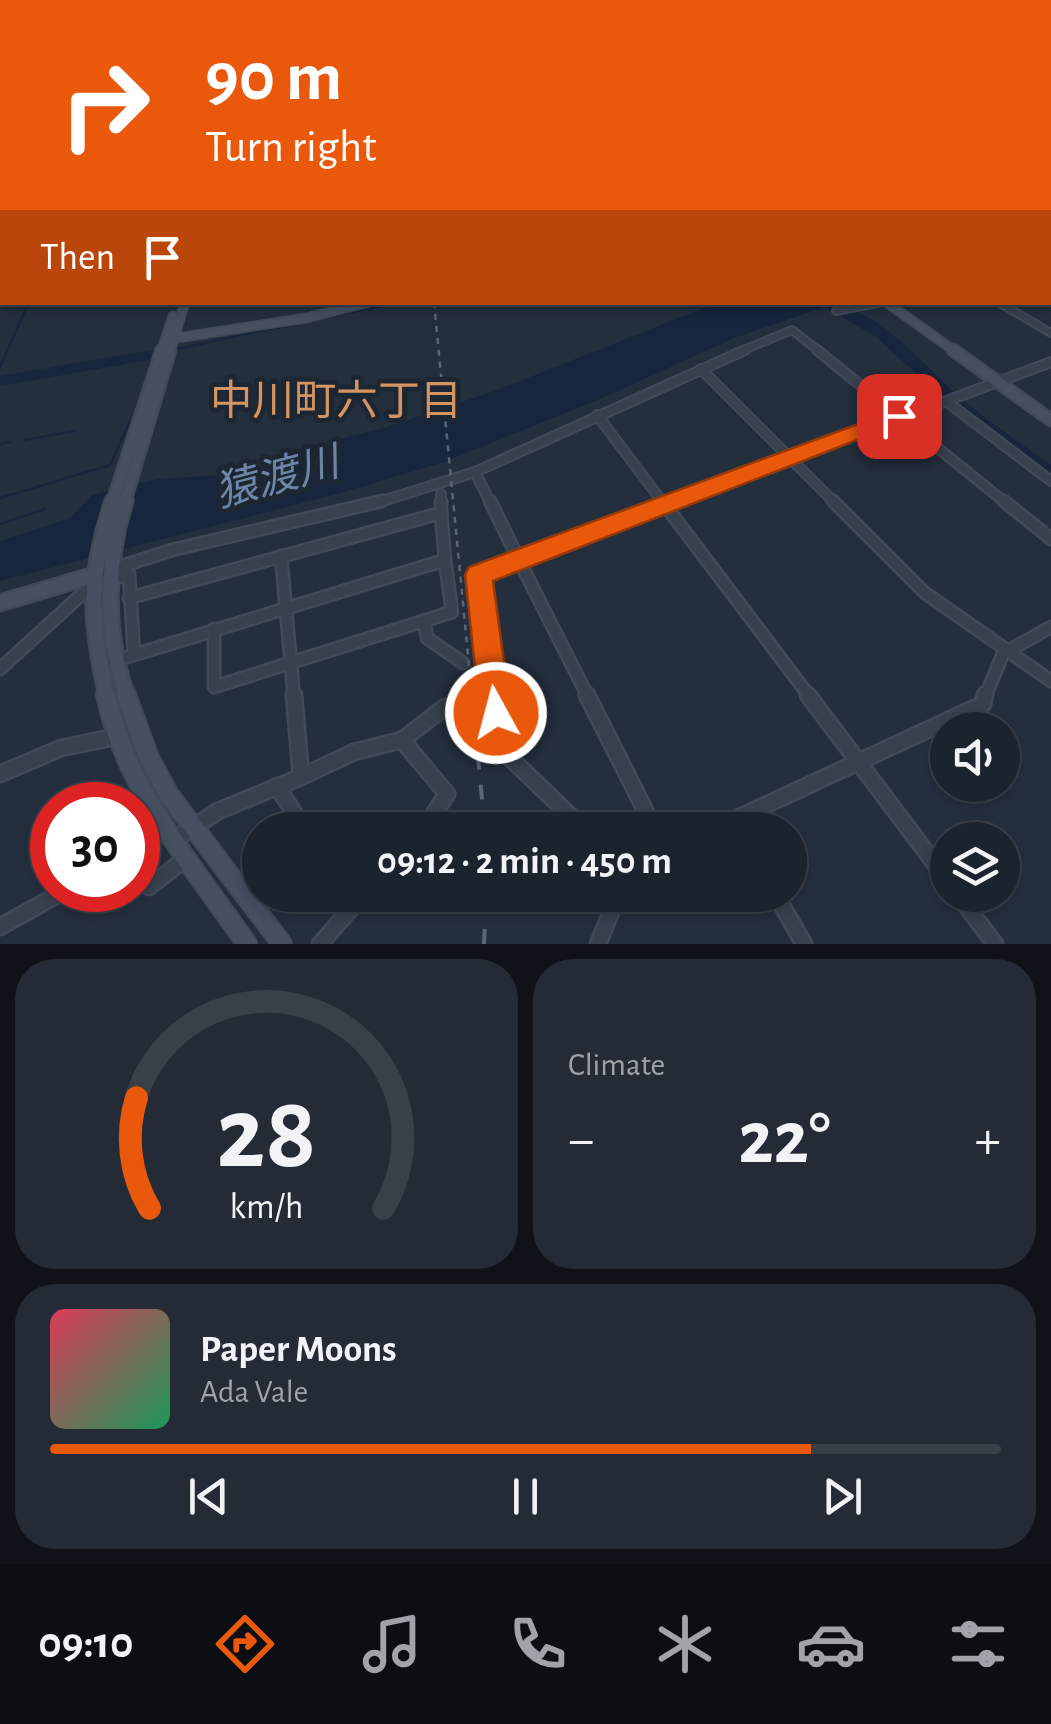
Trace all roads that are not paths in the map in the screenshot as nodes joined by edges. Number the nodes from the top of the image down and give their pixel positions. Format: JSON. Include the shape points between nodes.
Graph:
{"nodes":[{"id":1,"x":181,"y":305,"type":"edge"},
{"id":2,"x":357,"y":305,"type":"edge"},
{"id":3,"x":862,"y":305,"type":"edge"},
{"id":4,"x":888,"y":305,"type":"edge"},
{"id":5,"x":1003,"y":305,"type":"edge"},
{"id":6,"x":836,"y":311,"type":"dead end"},
{"id":7,"x":1051,"y":333,"type":"edge"},
{"id":8,"x":167,"y":348,"type":"junction"},
{"id":9,"x":1051,"y":362,"type":"edge"},
{"id":10,"x":701,"y":368,"type":"junction"},
{"id":11,"x":994,"y":382,"type":"junction"},
{"id":12,"x":950,"y":400,"type":"junction"},
{"id":13,"x":596,"y":415,"type":"junction"},
{"id":14,"x":899,"y":416,"type":"junction"},
{"id":15,"x":1051,"y":420,"type":"edge"},
{"id":16,"x":792,"y":459,"type":"junction"},
{"id":17,"x":475,"y":472,"type":"junction"},
{"id":18,"x":1051,"y":481,"type":"edge"},
{"id":19,"x":441,"y":494,"type":"dead end"},
{"id":20,"x":666,"y":505,"type":"junction"},
{"id":21,"x":441,"y":512,"type":"junction"},
{"id":22,"x":1051,"y":539,"type":"edge"},
{"id":23,"x":281,"y":556,"type":"junction"},
{"id":24,"x":446,"y":560,"type":"junction"},
{"id":25,"x":519,"y":560,"type":"junction"},
{"id":26,"x":104,"y":575,"type":"junction"},
{"id":27,"x":129,"y":598,"type":"junction"},
{"id":28,"x":0,"y":603,"type":"edge"},
{"id":29,"x":286,"y":606,"type":"junction"},
{"id":30,"x":424,"y":621,"type":"junction"},
{"id":31,"x":1051,"y":627,"type":"edge"},
{"id":32,"x":214,"y":629,"type":"junction"},
{"id":33,"x":1004,"y":649,"type":"junction"},
{"id":34,"x":134,"y":654,"type":"junction"},
{"id":35,"x":114,"y":660,"type":"junction"},
{"id":36,"x":463,"y":663,"type":"dead end"},
{"id":37,"x":291,"y":664,"type":"junction"},
{"id":38,"x":0,"y":669,"type":"edge"},
{"id":39,"x":1051,"y":681,"type":"edge"},
{"id":40,"x":460,"y":714,"type":"dead end"},
{"id":41,"x":115,"y":738,"type":"junction"},
{"id":42,"x":402,"y":740,"type":"junction"},
{"id":43,"x":858,"y":760,"type":"junction"},
{"id":44,"x":0,"y":774,"type":"edge"},
{"id":45,"x":302,"y":777,"type":"junction"},
{"id":46,"x":277,"y":786,"type":"junction"},
{"id":47,"x":294,"y":812,"type":"edge"},
{"id":48,"x":435,"y":812,"type":"edge"},
{"id":49,"x":566,"y":812,"type":"edge"},
{"id":50,"x":646,"y":812,"type":"edge"},
{"id":51,"x":760,"y":812,"type":"edge"},
{"id":52,"x":161,"y":824,"type":"joint"},
{"id":53,"x":190,"y":827,"type":"junction"},
{"id":54,"x":172,"y":841,"type":"junction"},
{"id":55,"x":930,"y":857,"type":"edge"},
{"id":56,"x":185,"y":859,"type":"junction"},
{"id":57,"x":160,"y":878,"type":"edge"},
{"id":58,"x":30,"y":910,"type":"edge"},
{"id":59,"x":347,"y":912,"type":"edge"},
{"id":60,"x":611,"y":912,"type":"edge"},
{"id":61,"x":786,"y":912,"type":"edge"},
{"id":62,"x":970,"y":912,"type":"edge"},
{"id":63,"x":0,"y":927,"type":"edge"},
{"id":64,"x":991,"y":943,"type":"edge"},
{"id":65,"x":247,"y":944,"type":"edge"},
{"id":66,"x":282,"y":944,"type":"edge"},
{"id":67,"x":320,"y":944,"type":"edge"},
{"id":68,"x":598,"y":944,"type":"edge"},
{"id":69,"x":804,"y":944,"type":"edge"}],
"edges":[{"from":1,"to":8,"type":"street"},
{"from":2,"to":8,"type":"street"},
{"from":3,"to":6,"type":"street"},
{"from":4,"to":11,"type":"street"},
{"from":5,"to":7,"type":"street"},
{"from":8,"to":26,"type":"street"},
{"from":8,"to":26,"type":"street","via":[[119,474]]},
{"from":9,"to":11,"type":"street"},
{"from":10,"to":13,"type":"street"},
{"from":10,"to":14,"type":"street","via":[[792,330]]},
{"from":10,"to":16,"type":"street"},
{"from":11,"to":12,"type":"street"},
{"from":11,"to":15,"type":"street"},
{"from":12,"to":14,"type":"street"},
{"from":12,"to":18,"type":"street"},
{"from":13,"to":17,"type":"street"},
{"from":13,"to":20,"type":"street"},
{"from":14,"to":16,"type":"street"},
{"from":14,"to":22,"type":"street"},
{"from":16,"to":20,"type":"street"},
{"from":16,"to":33,"type":"street","via":[[925,593]]},
{"from":17,"to":25,"type":"street"},
{"from":17,"to":26,"type":"street","via":[[180,548]]},
{"from":19,"to":21,"type":"street"},
{"from":20,"to":25,"type":"street"},
{"from":20,"to":43,"type":"street"},
{"from":21,"to":23,"type":"street"},
{"from":21,"to":24,"type":"street"},
{"from":23,"to":27,"type":"street"},
{"from":23,"to":29,"type":"street"},
{"from":24,"to":29,"type":"street"},
{"from":24,"to":30,"type":"street","via":[[452,612]]},
{"from":25,"to":49,"type":"street","via":[[478,575],[500,748]]},
{"from":25,"to":50,"type":"street"},
{"from":26,"to":27,"type":"street","via":[[129,574]]},
{"from":26,"to":28,"type":"street"},
{"from":26,"to":35,"type":"street"},
{"from":26,"to":38,"type":"street"},
{"from":26,"to":41,"type":"street","via":[[98,667]]},
{"from":27,"to":34,"type":"street"},
{"from":29,"to":32,"type":"street"},
{"from":29,"to":37,"type":"street"},
{"from":30,"to":36,"type":"street","via":[[427,638]]},
{"from":30,"to":37,"type":"street"},
{"from":31,"to":33,"type":"street"},
{"from":32,"to":34,"type":"street"},
{"from":32,"to":37,"type":"street","via":[[214,687]]},
{"from":33,"to":39,"type":"street"},
{"from":33,"to":43,"type":"street","via":[[994,660],[983,704]]},
{"from":34,"to":35,"type":"street"},
{"from":35,"to":53,"type":"street","via":[[149,758]]},
{"from":37,"to":45,"type":"street"},
{"from":40,"to":42,"type":"street","via":[[446,707]]},
{"from":41,"to":44,"type":"street","via":[[61,748]]},
{"from":41,"to":52,"type":"street"},
{"from":42,"to":45,"type":"street","via":[[354,752]]},
{"from":42,"to":48,"type":"street","via":[[447,794]]},
{"from":43,"to":51,"type":"street"},
{"from":43,"to":55,"type":"street"},
{"from":45,"to":46,"type":"street"},
{"from":46,"to":47,"type":"street"},
{"from":46,"to":53,"type":"street","via":[[224,805]]},
{"from":52,"to":54,"type":"street"},
{"from":53,"to":54,"type":"street"},
{"from":53,"to":66,"type":"street"},
{"from":54,"to":56,"type":"street"},
{"from":56,"to":57,"type":"street"},
{"from":56,"to":65,"type":"street"},
{"from":58,"to":63,"type":"street"},
{"from":59,"to":67,"type":"street"},
{"from":60,"to":68,"type":"street"},
{"from":61,"to":69,"type":"street"},
{"from":62,"to":64,"type":"street"}]}
